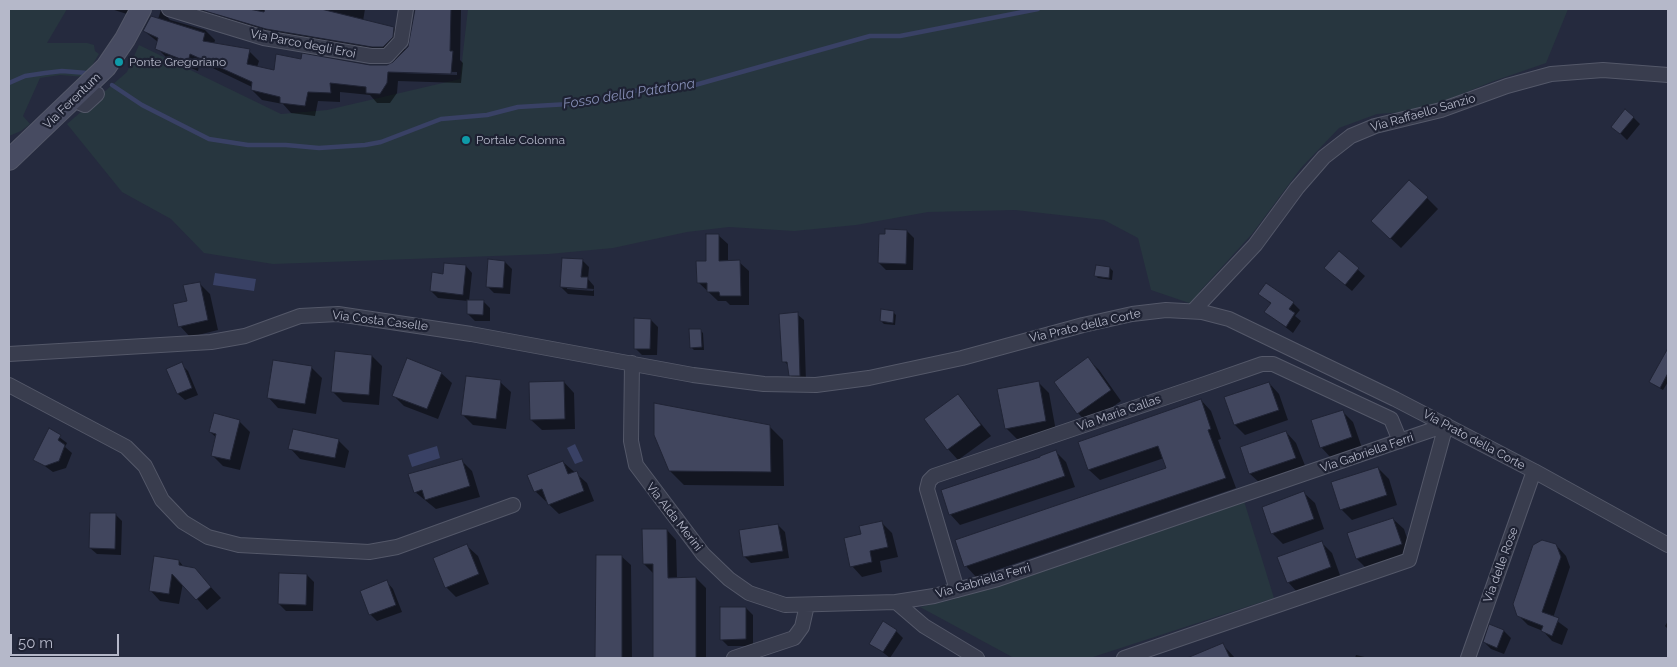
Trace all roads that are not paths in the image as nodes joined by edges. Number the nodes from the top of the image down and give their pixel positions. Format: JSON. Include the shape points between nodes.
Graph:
{"nodes":[{"id":1,"x":141,"y":9,"type":"edge"},
{"id":2,"x":169,"y":9,"type":"edge"},
{"id":3,"x":406,"y":9,"type":"edge"},
{"id":4,"x":1668,"y":75,"type":"edge"},
{"id":5,"x":97,"y":94,"type":"dead end"},
{"id":6,"x":73,"y":100,"type":"junction"},
{"id":7,"x":9,"y":160,"type":"edge"},
{"id":8,"x":1193,"y":311,"type":"junction"},
{"id":9,"x":9,"y":354,"type":"edge"},
{"id":10,"x":632,"y":363,"type":"junction"},
{"id":11,"x":9,"y":385,"type":"edge"},
{"id":12,"x":1446,"y":426,"type":"junction"},
{"id":13,"x":1400,"y":441,"type":"junction"},
{"id":14,"x":1534,"y":471,"type":"junction"},
{"id":15,"x":513,"y":505,"type":"dead end"},
{"id":16,"x":1668,"y":546,"type":"edge"},
{"id":17,"x":957,"y":590,"type":"junction"},
{"id":18,"x":896,"y":602,"type":"junction"},
{"id":19,"x":807,"y":605,"type":"junction"},
{"id":20,"x":734,"y":658,"type":"edge"},
{"id":21,"x":977,"y":658,"type":"edge"},
{"id":22,"x":1124,"y":658,"type":"edge"},
{"id":23,"x":1468,"y":658,"type":"edge"}],
"edges":[{"from":1,"to":6,"type":"main road","name":"Via Ferentum","via":[[113,59]]},
{"from":2,"to":3,"type":"street","name":"Via Parco degli Eroi","via":[[264,38],[371,56],[387,56],[401,41]]},
{"from":4,"to":8,"type":"street","name":"Via Raffaello Sanzio","via":[[1604,70],[1551,74],[1441,110],[1375,126],[1352,136],[1324,157],[1255,245]]},
{"from":5,"to":6,"type":"street","via":[[85,105]]},
{"from":6,"to":7,"type":"main road","name":"Via Ferentum"},
{"from":8,"to":10,"type":"street","name":"Via Prato della Corte","via":[[1166,310],[1126,315],[953,360],[825,384],[755,383]]},
{"from":8,"to":12,"type":"street","name":"Via Prato della Corte","via":[[1228,320]]},
{"from":9,"to":10,"type":"street","name":"Via Costa Caselle","via":[[211,342],[245,336],[300,316],[338,314]]},
{"from":10,"to":19,"type":"street","name":"Via Alda Merini","via":[[631,444],[634,461],[643,477],[707,559],[737,586],[785,605]]},
{"from":11,"to":15,"type":"street","via":[[126,447],[145,466],[162,500],[184,522],[208,537],[239,546],[369,552],[397,547]]},
{"from":12,"to":13,"type":"street","name":"Via Gabriella Ferri"},
{"from":12,"to":14,"type":"street","name":"Via Prato della Corte"},
{"from":12,"to":22,"type":"street","via":[[1409,560]]},
{"from":13,"to":17,"type":"street","name":"Via Gabriella Ferri","via":[[998,579]]},
{"from":13,"to":17,"type":"street","name":"Via Maria Callas","via":[[1391,419],[1273,364],[1262,364],[934,476],[927,490]]},
{"from":14,"to":16,"type":"street","name":"Via Prato della Corte"},
{"from":14,"to":23,"type":"street","name":"Via delle Rose"},
{"from":17,"to":18,"type":"street","name":"Via Gabriella Ferri"},
{"from":18,"to":19,"type":"street","name":"Via Alda Merini"},
{"from":18,"to":21,"type":"street","via":[[924,626]]},
{"from":19,"to":20,"type":"street","via":[[802,627],[794,638]]}]}
